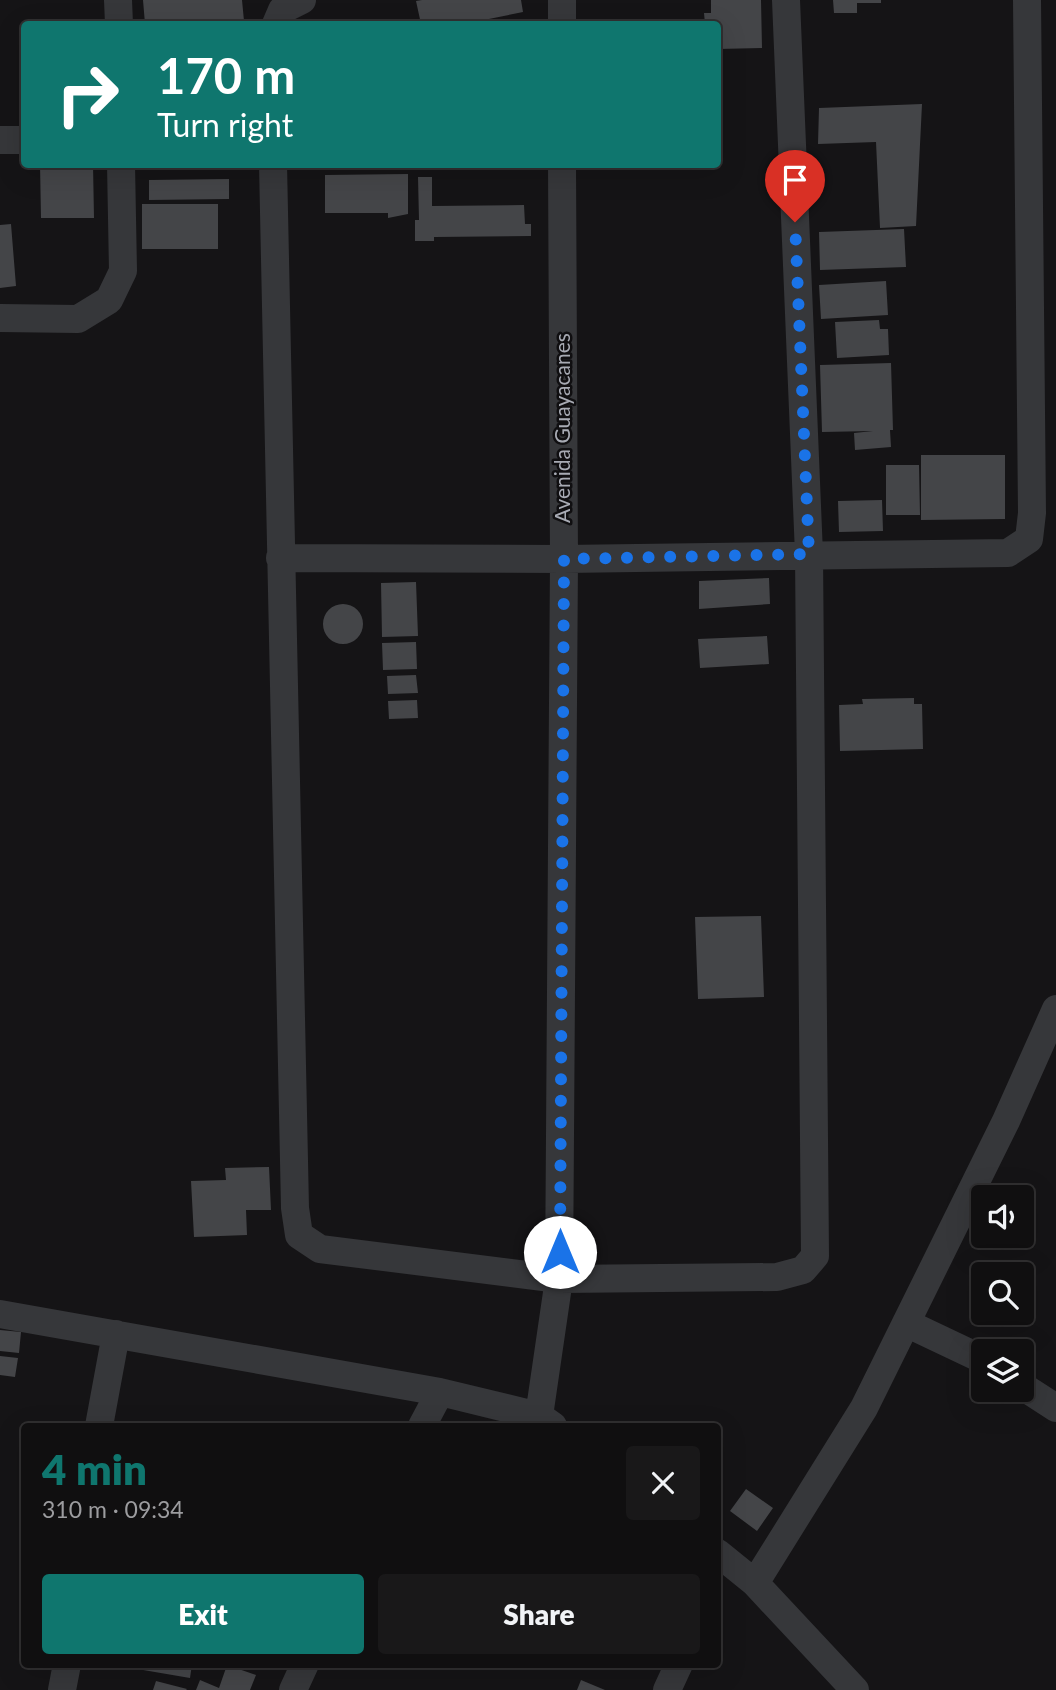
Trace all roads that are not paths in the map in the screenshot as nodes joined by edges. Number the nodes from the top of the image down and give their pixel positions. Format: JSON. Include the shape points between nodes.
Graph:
{"nodes":[{"id":1,"x":118,"y":0,"type":"edge"},
{"id":2,"x":302,"y":0,"type":"edge"},
{"id":3,"x":562,"y":0,"type":"edge"},
{"id":4,"x":786,"y":0,"type":"edge"},
{"id":5,"x":1027,"y":0,"type":"edge"},
{"id":6,"x":118,"y":21,"type":"edge"},
{"id":7,"x":277,"y":21,"type":"edge"},
{"id":8,"x":562,"y":21,"type":"edge"},
{"id":9,"x":0,"y":140,"type":"edge"},
{"id":10,"x":21,"y":140,"type":"edge"},
{"id":11,"x":121,"y":168,"type":"edge"},
{"id":12,"x":273,"y":168,"type":"edge"},
{"id":13,"x":562,"y":168,"type":"edge"},
{"id":14,"x":0,"y":318,"type":"edge"},
{"id":15,"x":809,"y":554,"type":"junction"},
{"id":16,"x":280,"y":558,"type":"junction"},
{"id":17,"x":564,"y":559,"type":"junction"},
{"id":18,"x":1056,"y":1009,"type":"edge"},
{"id":19,"x":559,"y":1279,"type":"junction"},
{"id":20,"x":0,"y":1314,"type":"edge"},
{"id":21,"x":906,"y":1323,"type":"junction"},
{"id":22,"x":116,"y":1334,"type":"junction"},
{"id":23,"x":971,"y":1354,"type":"edge"},
{"id":24,"x":440,"y":1392,"type":"junction"},
{"id":25,"x":1034,"y":1394,"type":"edge"},
{"id":26,"x":1056,"y":1408,"type":"edge"},
{"id":27,"x":546,"y":1421,"type":"edge"},
{"id":28,"x":100,"y":1423,"type":"edge"},
{"id":29,"x":424,"y":1423,"type":"edge"},
{"id":30,"x":721,"y":1565,"type":"edge"},
{"id":31,"x":755,"y":1583,"type":"junction"},
{"id":32,"x":66,"y":1668,"type":"edge"},
{"id":33,"x":303,"y":1668,"type":"edge"},
{"id":34,"x":677,"y":1668,"type":"edge"},
{"id":35,"x":62,"y":1690,"type":"edge"},
{"id":36,"x":293,"y":1690,"type":"edge"},
{"id":37,"x":667,"y":1690,"type":"edge"},
{"id":38,"x":855,"y":1690,"type":"edge"}],
"edges":[{"from":1,"to":6,"type":"street"},
{"from":2,"to":7,"type":"street","via":[[282,10]]},
{"from":3,"to":8,"type":"street"},
{"from":4,"to":15,"type":"street"},
{"from":5,"to":15,"type":"street","via":[[1029,539],[1008,553]]},
{"from":9,"to":10,"type":"street"},
{"from":11,"to":14,"type":"street","via":[[123,271],[109,300],[78,318]]},
{"from":12,"to":16,"type":"street"},
{"from":13,"to":17,"type":"street","name":"Avenida Guayacanes"},
{"from":15,"to":17,"type":"street"},
{"from":15,"to":19,"type":"street","via":[[815,1256],[803,1270],[777,1277]]},
{"from":16,"to":17,"type":"street"},
{"from":16,"to":19,"type":"street","via":[[299,1235],[320,1249]]},
{"from":17,"to":19,"type":"street","name":"Avenida Guayacanes"},
{"from":18,"to":21,"type":"street"},
{"from":19,"to":27,"type":"street","name":"Avenida Guayacanes"},
{"from":20,"to":22,"type":"street"},
{"from":21,"to":23,"type":"street"},
{"from":21,"to":31,"type":"street","via":[[864,1408]]},
{"from":22,"to":24,"type":"street"},
{"from":22,"to":28,"type":"street"},
{"from":24,"to":27,"type":"street"},
{"from":24,"to":29,"type":"street"},
{"from":25,"to":26,"type":"street"},
{"from":30,"to":31,"type":"street"},
{"from":31,"to":38,"type":"street"},
{"from":32,"to":35,"type":"street"},
{"from":33,"to":36,"type":"street"},
{"from":34,"to":37,"type":"street"}]}
